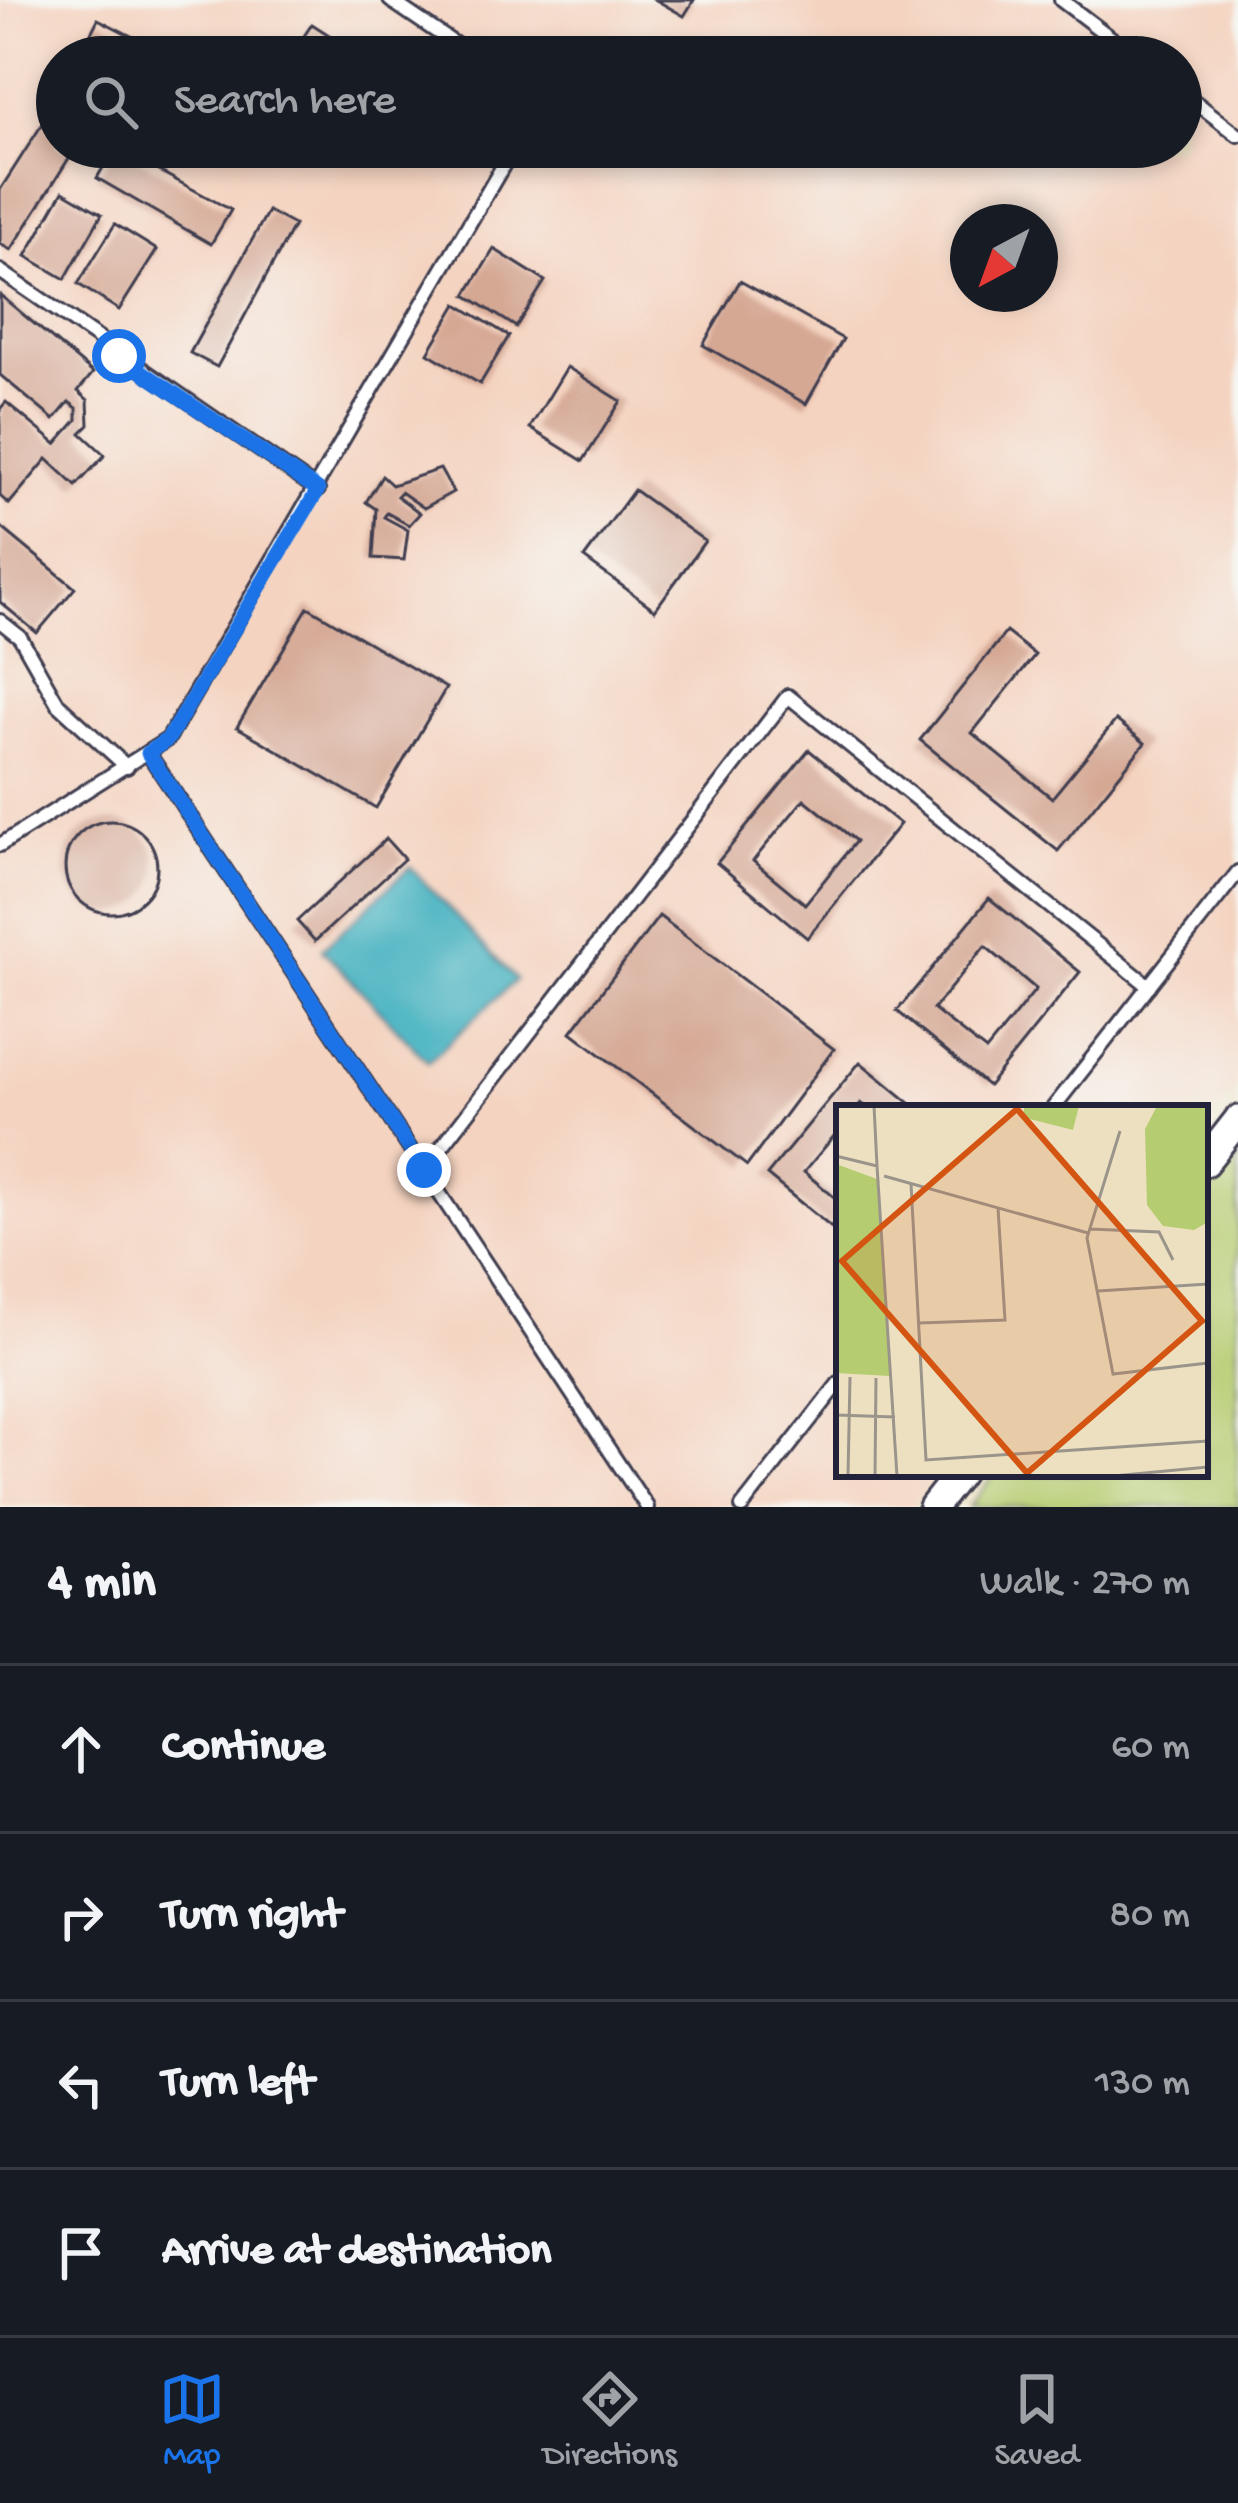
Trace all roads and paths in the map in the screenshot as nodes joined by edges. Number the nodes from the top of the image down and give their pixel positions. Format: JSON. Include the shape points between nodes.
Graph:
{"nodes":[{"id":1,"x":390,"y":0,"type":"edge"},
{"id":2,"x":1061,"y":0,"type":"edge"},
{"id":3,"x":443,"y":36,"type":"edge"},
{"id":4,"x":1108,"y":36,"type":"edge"},
{"id":5,"x":1202,"y":108,"type":"edge"},
{"id":6,"x":1238,"y":135,"type":"edge"},
{"id":7,"x":502,"y":168,"type":"edge"},
{"id":8,"x":0,"y":271,"type":"edge"},
{"id":9,"x":318,"y":490,"type":"junction"},
{"id":10,"x":0,"y":621,"type":"edge"},
{"id":11,"x":148,"y":753,"type":"junction"},
{"id":12,"x":127,"y":766,"type":"junction"},
{"id":13,"x":0,"y":845,"type":"edge"},
{"id":14,"x":1238,"y":872,"type":"edge"},
{"id":15,"x":1149,"y":986,"type":"junction"},
{"id":16,"x":1055,"y":1105,"type":"edge"},
{"id":17,"x":1238,"y":1120,"type":"edge"},
{"id":18,"x":1208,"y":1158,"type":"edge"},
{"id":19,"x":424,"y":1170,"type":"junction"},
{"id":20,"x":836,"y":1387,"type":"edge"},
{"id":21,"x":957,"y":1477,"type":"edge"},
{"id":22,"x":647,"y":1507,"type":"edge"},
{"id":23,"x":742,"y":1507,"type":"edge"},
{"id":24,"x":933,"y":1507,"type":"edge"}],
"edges":[{"from":1,"to":3,"type":"lane"},
{"from":2,"to":4,"type":"lane"},
{"from":5,"to":6,"type":"lane"},
{"from":7,"to":9,"type":"lane"},
{"from":8,"to":9,"type":"lane"},
{"from":9,"to":11,"type":"lane","via":[[168,739]]},
{"from":10,"to":12,"type":"lane","via":[[20,637],[58,704]]},
{"from":11,"to":12,"type":"lane"},
{"from":11,"to":19,"type":"lane"},
{"from":12,"to":13,"type":"lane"},
{"from":14,"to":15,"type":"lane"},
{"from":15,"to":16,"type":"lane"},
{"from":15,"to":19,"type":"lane","via":[[788,696]]},
{"from":17,"to":18,"type":"street"},
{"from":19,"to":22,"type":"lane"},
{"from":20,"to":23,"type":"lane"},
{"from":21,"to":24,"type":"street"}]}
